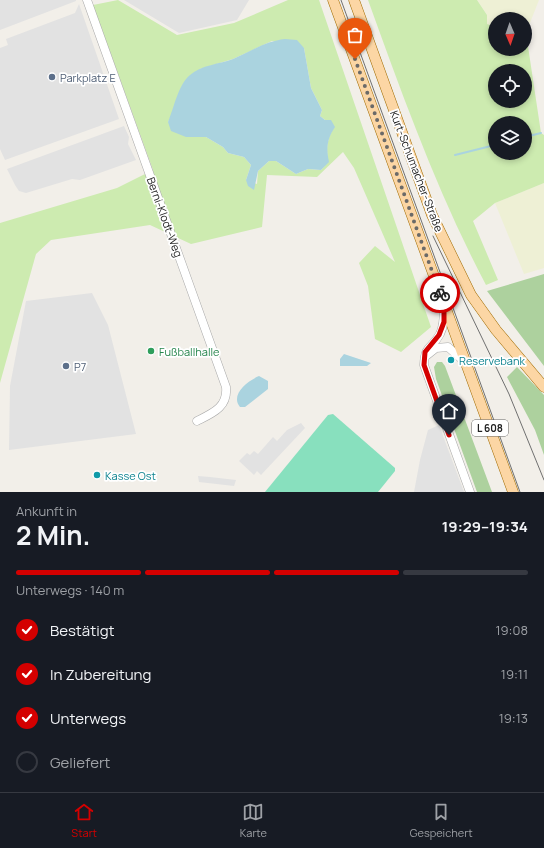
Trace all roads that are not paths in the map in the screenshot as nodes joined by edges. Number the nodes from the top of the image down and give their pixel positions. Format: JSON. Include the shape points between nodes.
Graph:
{"nodes":[{"id":1,"x":87,"y":0,"type":"edge"},
{"id":2,"x":333,"y":0,"type":"edge"},
{"id":3,"x":354,"y":0,"type":"edge"},
{"id":4,"x":444,"y":305,"type":"junction"},
{"id":5,"x":424,"y":359,"type":"junction"},
{"id":6,"x":466,"y":363,"type":"junction"},
{"id":7,"x":544,"y":387,"type":"edge"},
{"id":8,"x":197,"y":421,"type":"dead end"},
{"id":9,"x":470,"y":492,"type":"edge"},
{"id":10,"x":513,"y":492,"type":"edge"}],
"edges":[{"from":1,"to":8,"type":"street","name":"Berni-Klodt-Weg","via":[[226,387],[225,401],[221,407]]},
{"from":2,"to":4,"type":"main road","name":"Kurt-Schumacher-Straße","number":"L 608"},
{"from":3,"to":7,"type":"main road","name":"Kurt-Schumacher-Straße","via":[[432,215],[471,295],[496,330]]},
{"from":4,"to":5,"type":"street","via":[[442,329],[425,352]]},
{"from":4,"to":6,"type":"main road","name":"Kurt-Schumacher-Straße","number":"L 608"},
{"from":5,"to":6,"type":"street","via":[[436,348],[448,348]]},
{"from":5,"to":9,"type":"street","via":[[426,372]]},
{"from":6,"to":10,"type":"main road","name":"Kurt-Schumacher-Straße","number":"L 608"}]}
